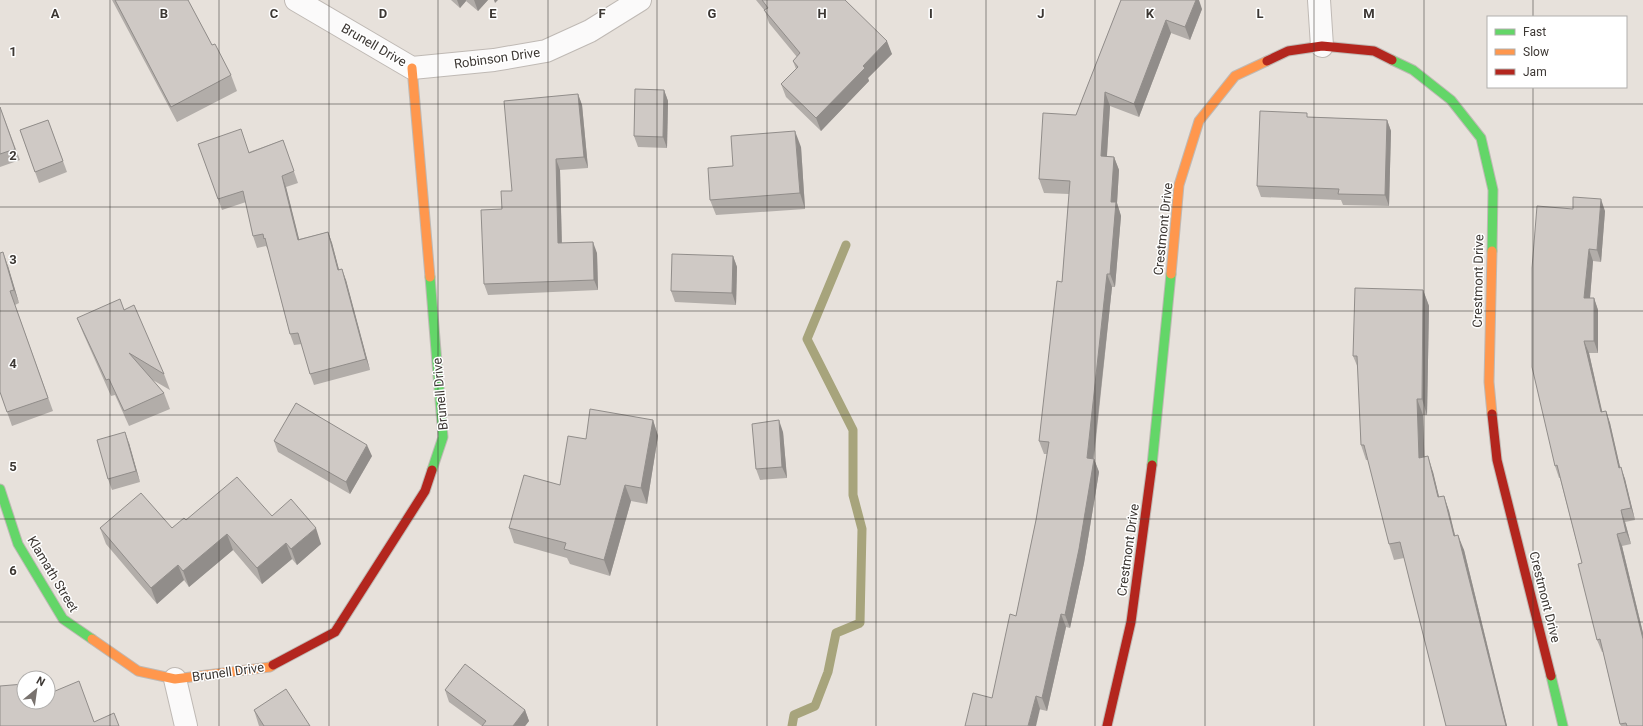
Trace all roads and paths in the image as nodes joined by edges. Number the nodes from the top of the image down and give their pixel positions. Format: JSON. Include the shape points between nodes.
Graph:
{"nodes":[{"id":1,"x":296,"y":0,"type":"edge"},
{"id":2,"x":640,"y":0,"type":"edge"},
{"id":3,"x":1318,"y":0,"type":"edge"},
{"id":4,"x":1322,"y":46,"type":"junction"},
{"id":5,"x":412,"y":68,"type":"junction"},
{"id":6,"x":0,"y":489,"type":"edge"},
{"id":7,"x":175,"y":679,"type":"junction"},
{"id":8,"x":186,"y":726,"type":"edge"},
{"id":9,"x":1107,"y":726,"type":"edge"},
{"id":10,"x":1563,"y":726,"type":"edge"}],
"edges":[{"from":1,"to":5,"type":"street","name":"Brunell Drive"},
{"from":2,"to":5,"type":"street","name":"Robinson Drive","via":[[590,31],[546,51],[494,60]]},
{"from":3,"to":4,"type":"street"},
{"from":4,"to":9,"type":"street","name":"Crestmont Drive","via":[[1288,51],[1236,76],[1199,121],[1179,185],[1156,435],[1131,622]]},
{"from":4,"to":10,"type":"street","name":"Crestmont Drive","via":[[1374,51],[1414,70],[1451,100],[1481,138],[1493,190],[1489,382],[1497,460]]},
{"from":5,"to":7,"type":"street","name":"Brunell Drive","via":[[443,437],[425,491],[336,632],[270,666]]},
{"from":6,"to":7,"type":"street","name":"Klamath Street","via":[[18,544],[63,620],[138,671]]},
{"from":7,"to":8,"type":"street","name":"Brunell Drive"}]}
